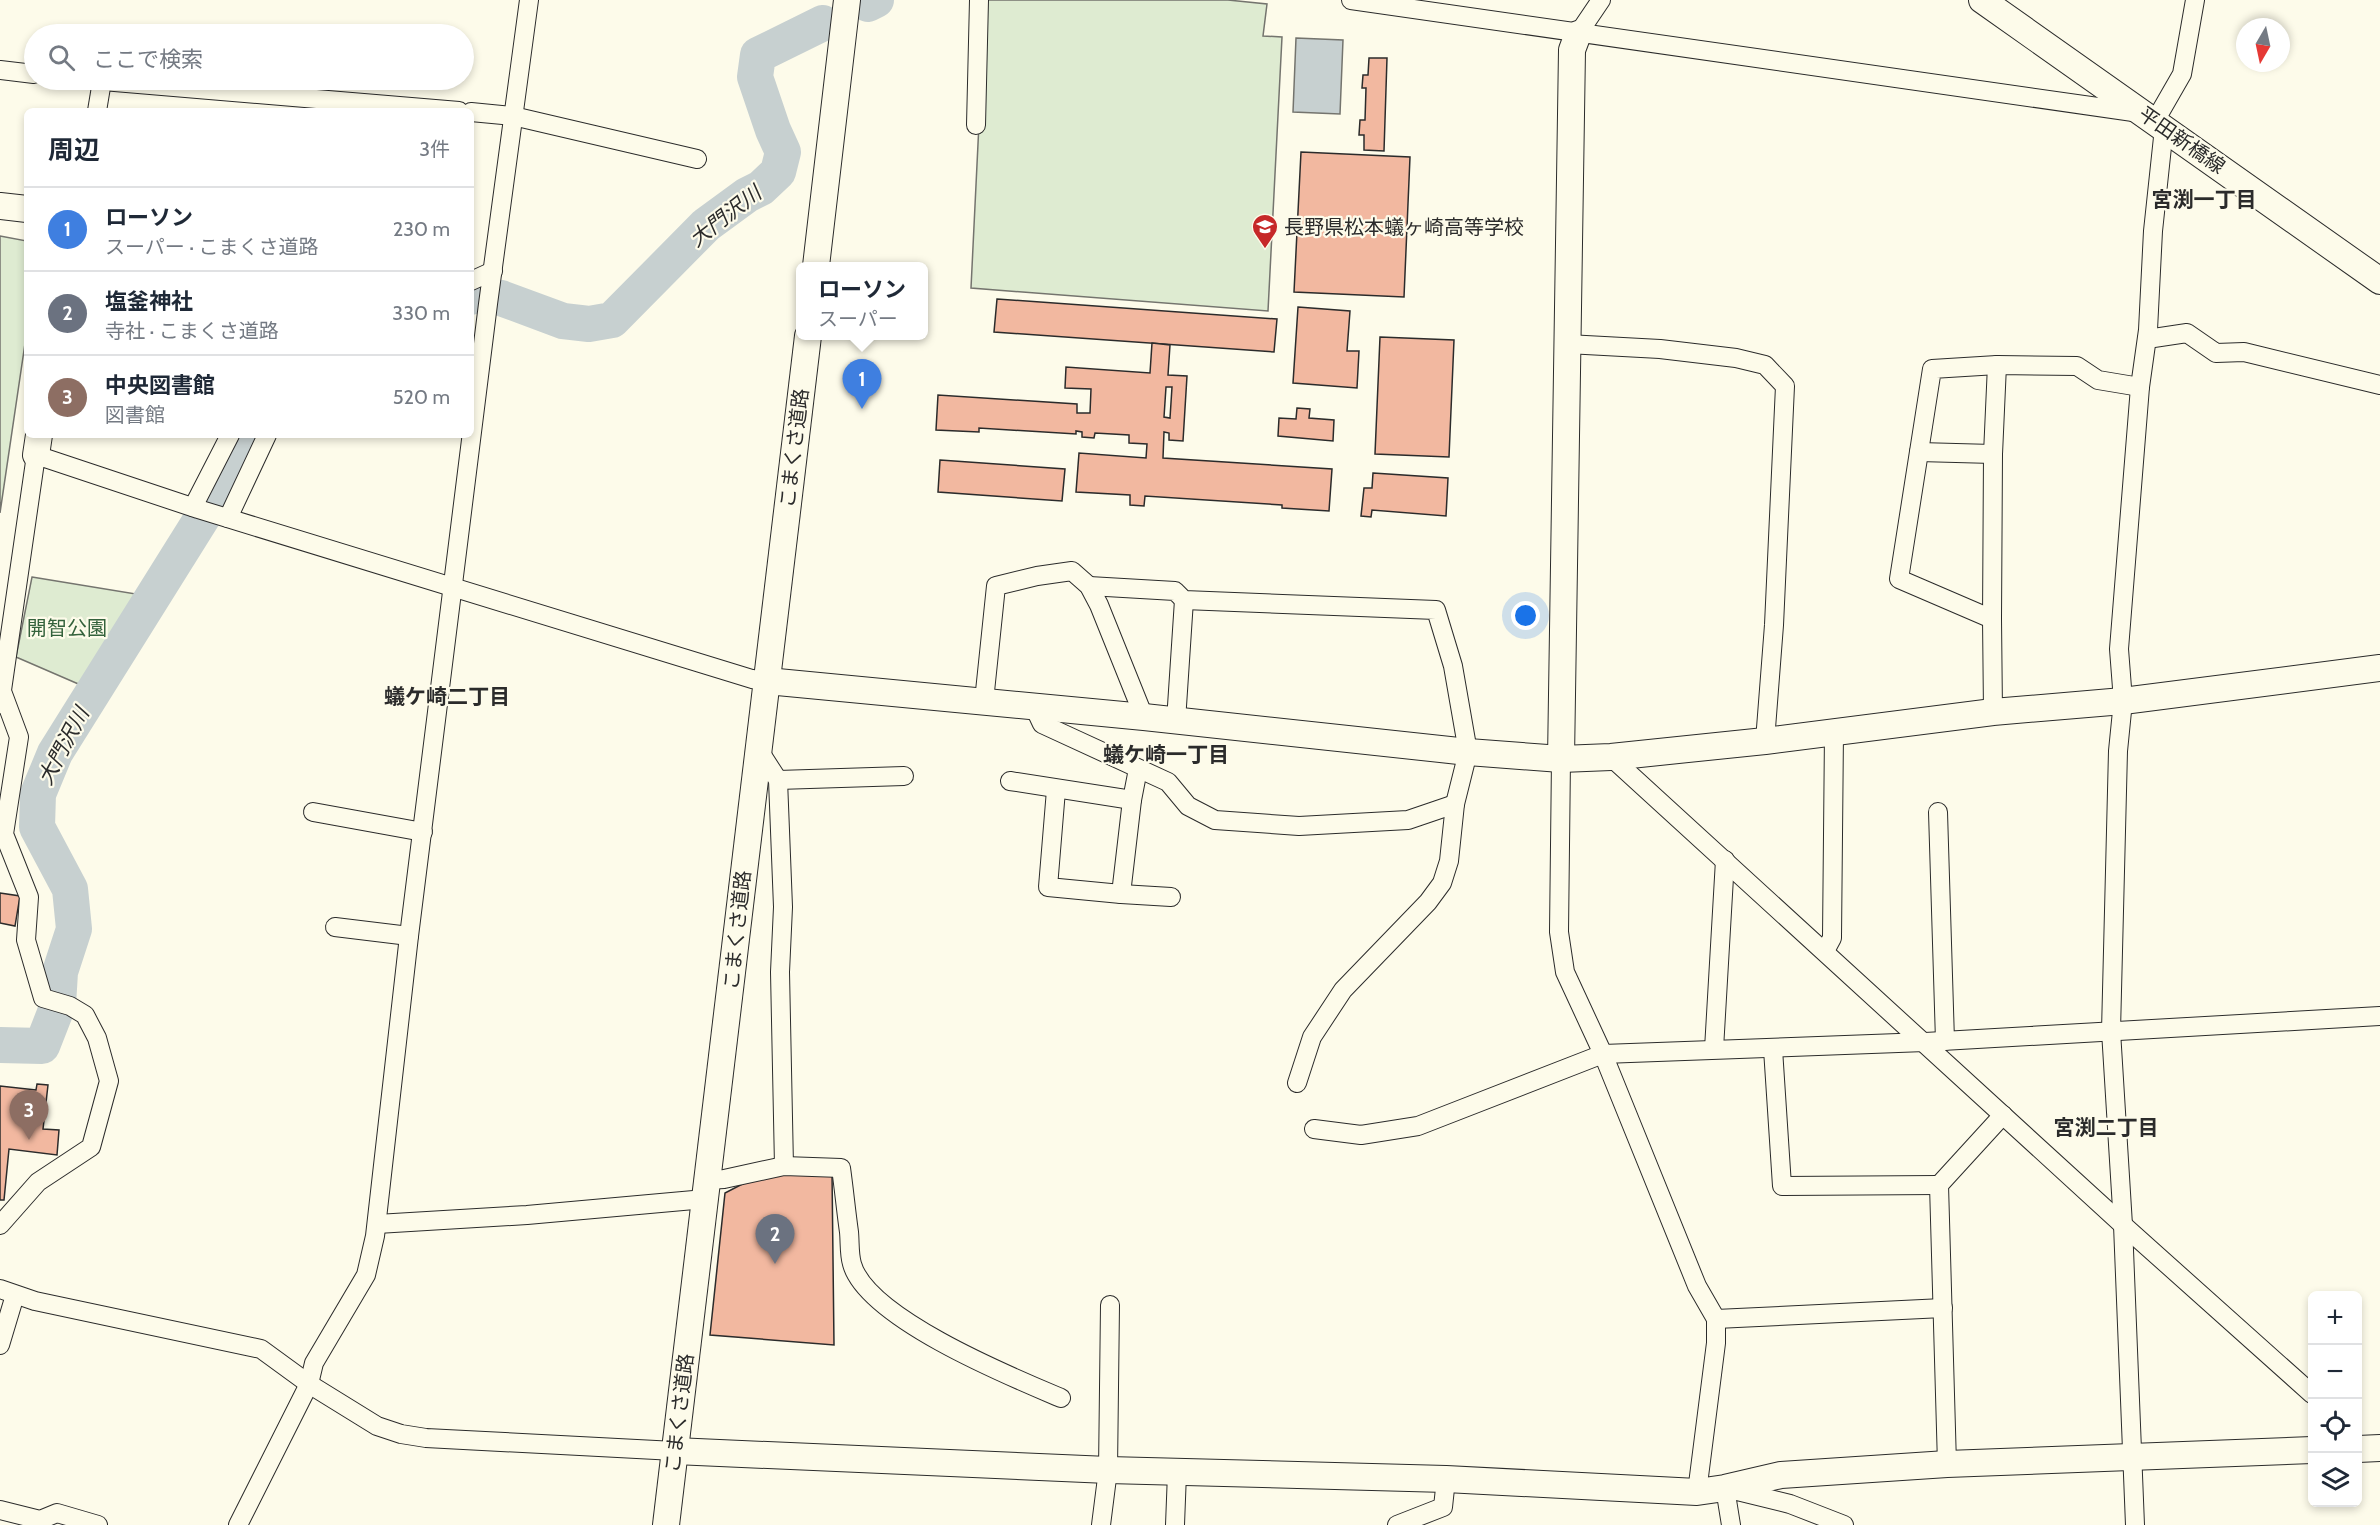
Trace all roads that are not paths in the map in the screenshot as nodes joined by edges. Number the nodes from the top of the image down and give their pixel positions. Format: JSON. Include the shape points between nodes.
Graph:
{"nodes":[{"id":1,"x":529,"y":0,"type":"edge"},
{"id":2,"x":847,"y":0,"type":"edge"},
{"id":3,"x":979,"y":0,"type":"edge"},
{"id":4,"x":1351,"y":0,"type":"edge"},
{"id":5,"x":1601,"y":0,"type":"edge"},
{"id":6,"x":1982,"y":0,"type":"edge"},
{"id":7,"x":2195,"y":0,"type":"edge"},
{"id":8,"x":1578,"y":34,"type":"junction"},
{"id":9,"x":0,"y":70,"type":"edge"},
{"id":10,"x":24,"y":73,"type":"edge"},
{"id":11,"x":97,"y":90,"type":"edge"},
{"id":12,"x":214,"y":90,"type":"edge"},
{"id":13,"x":96,"y":108,"type":"edge"},
{"id":14,"x":424,"y":108,"type":"edge"},
{"id":15,"x":474,"y":112,"type":"edge"},
{"id":16,"x":513,"y":116,"type":"junction"},
{"id":17,"x":2155,"y":121,"type":"junction"},
{"id":18,"x":976,"y":124,"type":"dead end"},
{"id":19,"x":697,"y":159,"type":"dead end"},
{"id":20,"x":0,"y":206,"type":"edge"},
{"id":21,"x":24,"y":209,"type":"edge"},
{"id":22,"x":817,"y":262,"type":"edge"},
{"id":23,"x":492,"y":278,"type":"junction"},
{"id":24,"x":474,"y":280,"type":"edge"},
{"id":25,"x":2380,"y":281,"type":"edge"},
{"id":26,"x":2147,"y":339,"type":"junction"},
{"id":27,"x":808,"y":340,"type":"edge"},
{"id":28,"x":1567,"y":344,"type":"junction"},
{"id":29,"x":1997,"y":365,"type":"junction"},
{"id":30,"x":2380,"y":386,"type":"edge"},
{"id":31,"x":2140,"y":387,"type":"junction"},
{"id":32,"x":474,"y":421,"type":"edge"},
{"id":33,"x":229,"y":438,"type":"edge"},
{"id":34,"x":265,"y":438,"type":"edge"},
{"id":35,"x":472,"y":438,"type":"edge"},
{"id":36,"x":38,"y":445,"type":"edge"},
{"id":37,"x":1919,"y":452,"type":"junction"},
{"id":38,"x":1993,"y":454,"type":"junction"},
{"id":39,"x":196,"y":508,"type":"junction"},
{"id":40,"x":225,"y":517,"type":"junction"},
{"id":41,"x":1089,"y":586,"type":"junction"},
{"id":42,"x":454,"y":587,"type":"junction"},
{"id":43,"x":1184,"y":600,"type":"junction"},
{"id":44,"x":1992,"y":619,"type":"junction"},
{"id":45,"x":2380,"y":668,"type":"edge"},
{"id":46,"x":767,"y":681,"type":"junction"},
{"id":47,"x":1,"y":699,"type":"edge"},
{"id":48,"x":984,"y":701,"type":"junction"},
{"id":49,"x":2123,"y":701,"type":"junction"},
{"id":50,"x":1034,"y":707,"type":"junction"},
{"id":51,"x":1993,"y":712,"type":"junction"},
{"id":52,"x":1144,"y":717,"type":"junction"},
{"id":53,"x":1176,"y":721,"type":"junction"},
{"id":54,"x":1834,"y":732,"type":"junction"},
{"id":55,"x":1765,"y":741,"type":"junction"},
{"id":56,"x":758,"y":749,"type":"junction"},
{"id":57,"x":1468,"y":752,"type":"junction"},
{"id":58,"x":1611,"y":757,"type":"junction"},
{"id":59,"x":1561,"y":759,"type":"junction"},
{"id":60,"x":1138,"y":769,"type":"junction"},
{"id":61,"x":904,"y":776,"type":"dead end"},
{"id":62,"x":778,"y":780,"type":"junction"},
{"id":63,"x":1010,"y":781,"type":"dead end"},
{"id":64,"x":1056,"y":790,"type":"junction"},
{"id":65,"x":1132,"y":800,"type":"junction"},
{"id":66,"x":1455,"y":804,"type":"junction"},
{"id":67,"x":313,"y":812,"type":"dead end"},
{"id":68,"x":1938,"y":812,"type":"dead end"},
{"id":69,"x":423,"y":832,"type":"junction"},
{"id":70,"x":1725,"y":860,"type":"junction"},
{"id":71,"x":1121,"y":894,"type":"junction"},
{"id":72,"x":1171,"y":897,"type":"dead end"},
{"id":73,"x":335,"y":927,"type":"dead end"},
{"id":74,"x":409,"y":936,"type":"junction"},
{"id":75,"x":1825,"y":951,"type":"junction"},
{"id":76,"x":2380,"y":1016,"type":"edge"},
{"id":77,"x":2111,"y":1031,"type":"junction"},
{"id":78,"x":1945,"y":1041,"type":"junction"},
{"id":79,"x":1924,"y":1042,"type":"junction"},
{"id":80,"x":1714,"y":1049,"type":"junction"},
{"id":81,"x":1773,"y":1049,"type":"junction"},
{"id":82,"x":1602,"y":1054,"type":"junction"},
{"id":83,"x":1297,"y":1083,"type":"dead end"},
{"id":84,"x":2003,"y":1115,"type":"junction"},
{"id":85,"x":1314,"y":1129,"type":"dead end"},
{"id":86,"x":784,"y":1166,"type":"junction"},
{"id":87,"x":1939,"y":1185,"type":"junction"},
{"id":88,"x":706,"y":1190,"type":"junction"},
{"id":89,"x":377,"y":1224,"type":"junction"},
{"id":90,"x":0,"y":1225,"type":"edge"},
{"id":91,"x":2123,"y":1225,"type":"junction"},
{"id":92,"x":8,"y":1292,"type":"edge"},
{"id":93,"x":1110,"y":1305,"type":"dead end"},
{"id":94,"x":1943,"y":1308,"type":"junction"},
{"id":95,"x":1716,"y":1319,"type":"junction"},
{"id":96,"x":0,"y":1345,"type":"edge"},
{"id":97,"x":309,"y":1384,"type":"junction"},
{"id":98,"x":2308,"y":1390,"type":"edge"},
{"id":99,"x":1061,"y":1398,"type":"dead end"},
{"id":100,"x":2308,"y":1450,"type":"edge"},
{"id":101,"x":675,"y":1451,"type":"junction"},
{"id":102,"x":2133,"y":1456,"type":"junction"},
{"id":103,"x":1947,"y":1464,"type":"junction"},
{"id":104,"x":1108,"y":1470,"type":"junction"},
{"id":105,"x":1177,"y":1473,"type":"junction"},
{"id":106,"x":1446,"y":1479,"type":"junction"},
{"id":107,"x":1725,"y":1488,"type":"junction"},
{"id":108,"x":1697,"y":1492,"type":"junction"},
{"id":109,"x":0,"y":1510,"type":"edge"},
{"id":110,"x":98,"y":1525,"type":"edge"},
{"id":111,"x":238,"y":1525,"type":"edge"},
{"id":112,"x":666,"y":1525,"type":"edge"},
{"id":113,"x":1101,"y":1525,"type":"edge"},
{"id":114,"x":1175,"y":1525,"type":"edge"},
{"id":115,"x":1397,"y":1525,"type":"edge"},
{"id":116,"x":1731,"y":1525,"type":"edge"},
{"id":117,"x":1844,"y":1525,"type":"edge"},
{"id":118,"x":2135,"y":1525,"type":"edge"}],
"edges":[{"from":1,"to":16,"type":"street"},
{"from":2,"to":22,"type":"street"},
{"from":3,"to":18,"type":"street"},
{"from":4,"to":8,"type":"street"},
{"from":5,"to":8,"type":"street"},
{"from":6,"to":17,"type":"street","name":"平田新橋線"},
{"from":7,"to":17,"type":"street","via":[[2182,74]]},
{"from":8,"to":17,"type":"street"},
{"from":8,"to":28,"type":"street","via":[[1572,50]]},
{"from":9,"to":10,"type":"street"},
{"from":11,"to":13,"type":"street"},
{"from":12,"to":14,"type":"street"},
{"from":15,"to":16,"type":"street"},
{"from":16,"to":19,"type":"street"},
{"from":16,"to":23,"type":"street"},
{"from":17,"to":25,"type":"street","name":"平田新橋線"},
{"from":17,"to":26,"type":"street"},
{"from":20,"to":21,"type":"street"},
{"from":23,"to":24,"type":"street"},
{"from":23,"to":32,"type":"street"},
{"from":26,"to":30,"type":"street","via":[[2187,333],[2216,353],[2244,352]]},
{"from":26,"to":31,"type":"street"},
{"from":27,"to":46,"type":"street","name":"こまくさ道路"},
{"from":28,"to":55,"type":"street","via":[[1736,358],[1765,365],[1785,386]]},
{"from":28,"to":59,"type":"street"},
{"from":29,"to":31,"type":"street","via":[[2077,366],[2098,380]]},
{"from":29,"to":37,"type":"street","via":[[1932,369]]},
{"from":29,"to":38,"type":"street"},
{"from":31,"to":49,"type":"street","via":[[2119,648]]},
{"from":33,"to":39,"type":"street"},
{"from":34,"to":40,"type":"street"},
{"from":35,"to":42,"type":"street"},
{"from":36,"to":39,"type":"street"},
{"from":36,"to":47,"type":"street"},
{"from":37,"to":38,"type":"street"},
{"from":37,"to":44,"type":"street","via":[[1899,579]]},
{"from":38,"to":44,"type":"street"},
{"from":39,"to":40,"type":"street"},
{"from":40,"to":42,"type":"street"},
{"from":41,"to":43,"type":"street","via":[[1175,591]]},
{"from":41,"to":48,"type":"street","via":[[1072,571],[996,586]]},
{"from":41,"to":52,"type":"street"},
{"from":42,"to":46,"type":"street"},
{"from":42,"to":69,"type":"street"},
{"from":43,"to":53,"type":"street"},
{"from":43,"to":57,"type":"street","via":[[1437,610]]},
{"from":44,"to":51,"type":"street"},
{"from":45,"to":49,"type":"street"},
{"from":46,"to":48,"type":"street"},
{"from":46,"to":56,"type":"street","name":"こまくさ道路"},
{"from":47,"to":90,"type":"street","via":[[19,737],[4,834],[28,897],[26,940],[44,998],[85,1015],[97,1038],[109,1081],[91,1147],[38,1182]]},
{"from":48,"to":50,"type":"street"},
{"from":49,"to":51,"type":"street"},
{"from":49,"to":77,"type":"street","via":[[2118,751]]},
{"from":50,"to":52,"type":"street"},
{"from":50,"to":60,"type":"street","via":[[1042,724]]},
{"from":51,"to":54,"type":"street"},
{"from":52,"to":53,"type":"street"},
{"from":53,"to":57,"type":"street"},
{"from":54,"to":55,"type":"street"},
{"from":54,"to":75,"type":"street","via":[[1832,938]]},
{"from":55,"to":58,"type":"street"},
{"from":56,"to":62,"type":"street"},
{"from":56,"to":88,"type":"street","name":"こまくさ道路"},
{"from":57,"to":59,"type":"street"},
{"from":57,"to":66,"type":"street"},
{"from":58,"to":59,"type":"street"},
{"from":58,"to":70,"type":"street"},
{"from":59,"to":82,"type":"street","via":[[1561,942],[1565,972]]},
{"from":60,"to":65,"type":"street"},
{"from":60,"to":66,"type":"street","via":[[1168,782],[1188,806],[1215,820],[1299,826],[1408,820]]},
{"from":61,"to":62,"type":"street"},
{"from":62,"to":86,"type":"street","via":[[783,907],[780,972]]},
{"from":63,"to":64,"type":"street"},
{"from":64,"to":65,"type":"street"},
{"from":64,"to":71,"type":"street","via":[[1048,887]]},
{"from":65,"to":71,"type":"street"},
{"from":66,"to":83,"type":"street","via":[[1449,861],[1442,883],[1342,990],[1312,1037]]},
{"from":67,"to":69,"type":"street"},
{"from":68,"to":78,"type":"street"},
{"from":69,"to":74,"type":"street"},
{"from":70,"to":75,"type":"street"},
{"from":70,"to":80,"type":"street"},
{"from":71,"to":72,"type":"street"},
{"from":73,"to":74,"type":"street"},
{"from":74,"to":89,"type":"street"},
{"from":75,"to":79,"type":"street"},
{"from":76,"to":77,"type":"street"},
{"from":77,"to":78,"type":"street"},
{"from":77,"to":91,"type":"street"},
{"from":78,"to":79,"type":"street"},
{"from":79,"to":81,"type":"street"},
{"from":79,"to":84,"type":"street"},
{"from":80,"to":81,"type":"street"},
{"from":80,"to":82,"type":"street"},
{"from":81,"to":87,"type":"street","via":[[1782,1186]]},
{"from":82,"to":85,"type":"street","via":[[1418,1126],[1361,1135]]},
{"from":82,"to":95,"type":"street","via":[[1697,1286]]},
{"from":84,"to":87,"type":"street"},
{"from":84,"to":91,"type":"street"},
{"from":86,"to":88,"type":"street"},
{"from":86,"to":99,"type":"street","via":[[841,1168],[852,1265],[879,1302],[998,1371]]},
{"from":87,"to":94,"type":"street"},
{"from":88,"to":89,"type":"street","via":[[527,1215]]},
{"from":88,"to":101,"type":"street","name":"こまくさ道路"},
{"from":89,"to":97,"type":"street","via":[[366,1275],[314,1363]]},
{"from":91,"to":98,"type":"street"},
{"from":91,"to":102,"type":"street"},
{"from":92,"to":96,"type":"street"},
{"from":92,"to":97,"type":"street","via":[[261,1349]]},
{"from":93,"to":104,"type":"street"},
{"from":94,"to":95,"type":"street"},
{"from":94,"to":103,"type":"street"},
{"from":95,"to":108,"type":"street"},
{"from":97,"to":101,"type":"street","via":[[376,1426],[401,1434]]},
{"from":97,"to":111,"type":"street"},
{"from":100,"to":102,"type":"street"},
{"from":101,"to":104,"type":"street"},
{"from":101,"to":112,"type":"street","name":"こまくさ道路"},
{"from":102,"to":103,"type":"street"},
{"from":102,"to":118,"type":"street"},
{"from":103,"to":107,"type":"street","via":[[1781,1475]]},
{"from":104,"to":105,"type":"street"},
{"from":104,"to":113,"type":"street"},
{"from":105,"to":106,"type":"street"},
{"from":105,"to":114,"type":"street"},
{"from":106,"to":108,"type":"street"},
{"from":106,"to":115,"type":"street","via":[[1443,1507]]},
{"from":107,"to":108,"type":"street"},
{"from":107,"to":116,"type":"street"},
{"from":107,"to":117,"type":"street","via":[[1790,1504]]},
{"from":109,"to":110,"type":"street","via":[[40,1520],[57,1513]]}]}
